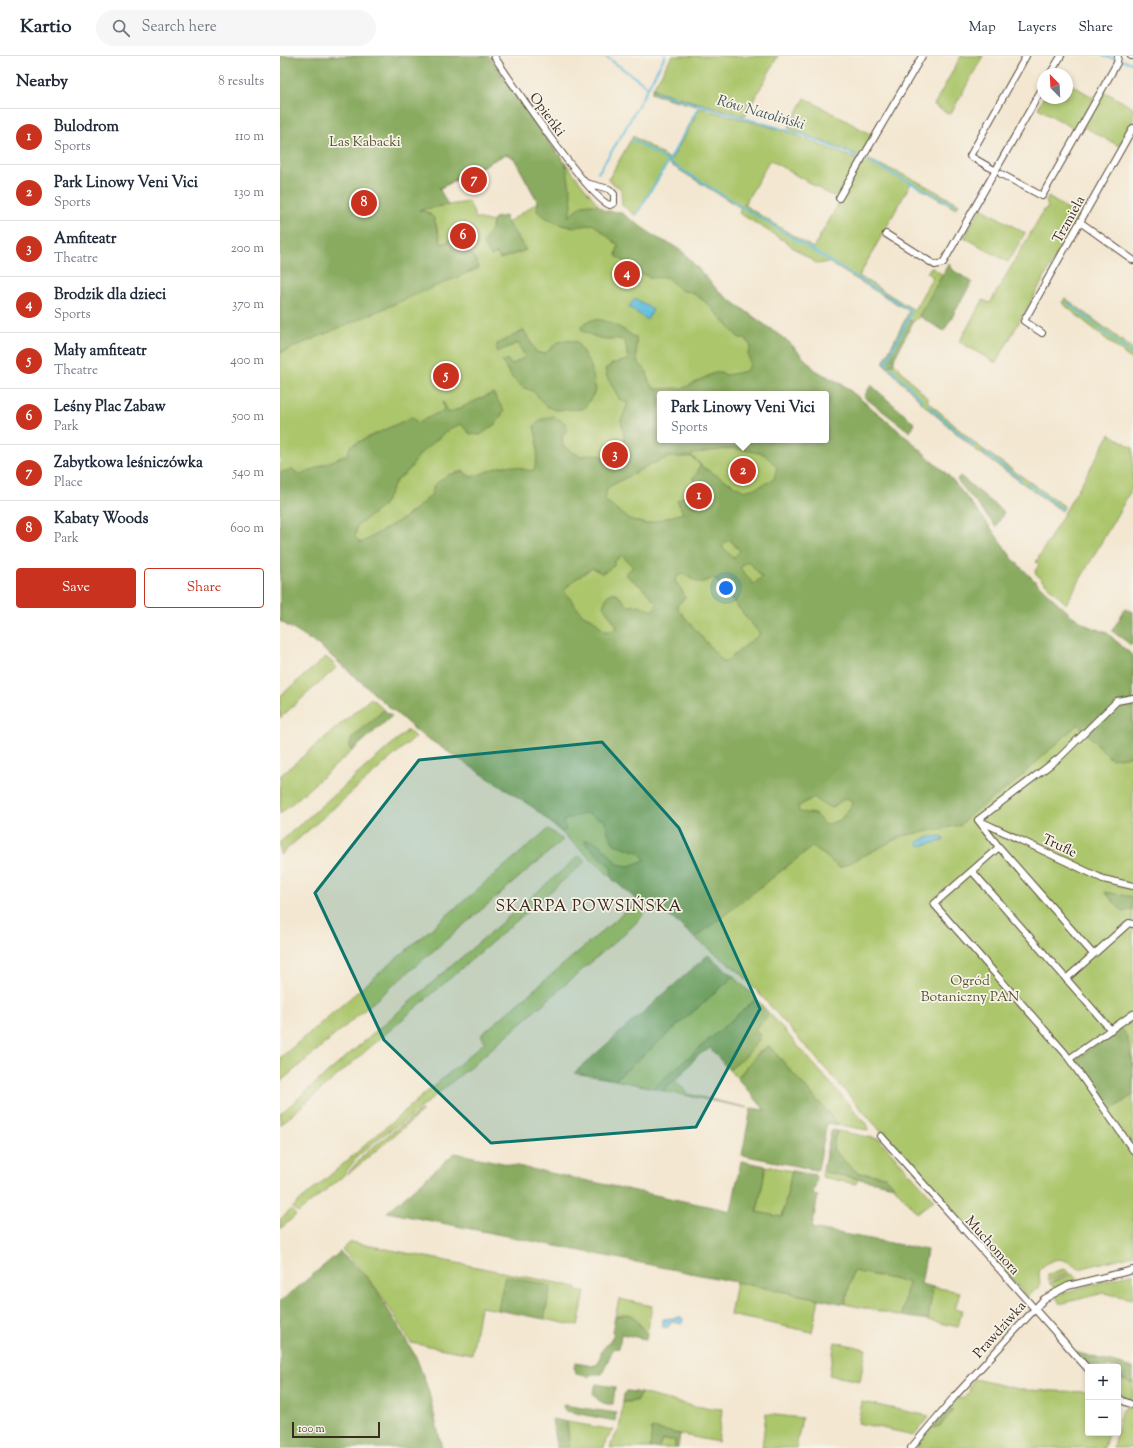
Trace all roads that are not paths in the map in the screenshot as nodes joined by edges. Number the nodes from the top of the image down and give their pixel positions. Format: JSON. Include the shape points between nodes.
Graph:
{"nodes":[{"id":1,"x":494,"y":56,"type":"edge"},
{"id":2,"x":922,"y":56,"type":"edge"},
{"id":3,"x":1026,"y":56,"type":"edge"},
{"id":4,"x":1061,"y":56,"type":"edge"},
{"id":5,"x":1118,"y":59,"type":"edge"},
{"id":6,"x":1054,"y":68,"type":"edge"},
{"id":7,"x":1037,"y":98,"type":"edge"},
{"id":8,"x":1133,"y":128,"type":"edge"},
{"id":9,"x":998,"y":173,"type":"junction"},
{"id":10,"x":586,"y":183,"type":"junction"},
{"id":11,"x":839,"y":198,"type":"dead end"},
{"id":12,"x":1080,"y":222,"type":"junction"},
{"id":13,"x":886,"y":234,"type":"dead end"},
{"id":14,"x":1133,"y":260,"type":"edge"},
{"id":15,"x":1042,"y":334,"type":"dead end"},
{"id":16,"x":1133,"y":698,"type":"edge"},
{"id":17,"x":978,"y":820,"type":"junction"},
{"id":18,"x":998,"y":847,"type":"junction"},
{"id":19,"x":972,"y":871,"type":"junction"},
{"id":20,"x":1133,"y":886,"type":"edge"},
{"id":21,"x":1133,"y":924,"type":"edge"},
{"id":22,"x":1093,"y":954,"type":"junction"},
{"id":23,"x":1066,"y":979,"type":"junction"},
{"id":24,"x":1133,"y":1014,"type":"edge"},
{"id":25,"x":1111,"y":1030,"type":"junction"},
{"id":26,"x":1069,"y":1059,"type":"junction"},
{"id":27,"x":881,"y":1136,"type":"dead end"},
{"id":28,"x":1133,"y":1150,"type":"edge"},
{"id":29,"x":1133,"y":1270,"type":"edge"},
{"id":30,"x":1033,"y":1309,"type":"junction"},
{"id":31,"x":1085,"y":1366,"type":"edge"},
{"id":32,"x":1121,"y":1399,"type":"edge"},
{"id":33,"x":1133,"y":1405,"type":"edge"},
{"id":34,"x":911,"y":1448,"type":"edge"}],
"edges":[{"from":1,"to":10,"type":"street","name":"Opieńki","via":[[558,148]]},
{"from":2,"to":11,"type":"street"},
{"from":3,"to":9,"type":"street","via":[[970,156]]},
{"from":4,"to":6,"type":"street"},
{"from":5,"to":9,"type":"street","via":[[1042,196]]},
{"from":7,"to":9,"type":"street"},
{"from":8,"to":12,"type":"street","name":"Trzmiela"},
{"from":9,"to":13,"type":"street","via":[[945,262],[940,265],[935,265]]},
{"from":10,"to":10,"type":"street","name":"Opieńki","via":[[603,203],[614,203],[614,194],[609,189]]},
{"from":12,"to":14,"type":"street"},
{"from":12,"to":15,"type":"street","name":"Trzmiela","via":[[1024,321]]},
{"from":16,"to":17,"type":"street","via":[[1117,701],[1059,758]]},
{"from":17,"to":18,"type":"street"},
{"from":17,"to":20,"type":"street","name":"Trufle","via":[[1103,879]]},
{"from":18,"to":19,"type":"street"},
{"from":18,"to":22,"type":"street"},
{"from":19,"to":23,"type":"street"},
{"from":19,"to":26,"type":"street","via":[[934,904]]},
{"from":21,"to":22,"type":"street","via":[[1129,923]]},
{"from":22,"to":23,"type":"street"},
{"from":23,"to":25,"type":"street"},
{"from":24,"to":25,"type":"street"},
{"from":25,"to":26,"type":"street"},
{"from":26,"to":28,"type":"street"},
{"from":27,"to":30,"type":"street","name":"Muchomora"},
{"from":29,"to":30,"type":"street","name":"Prawdziwka","via":[[1068,1286],[1048,1296]]},
{"from":30,"to":31,"type":"street","name":"Muchomora"},
{"from":30,"to":34,"type":"street","name":"Prawdziwka"},
{"from":32,"to":33,"type":"street"}]}
